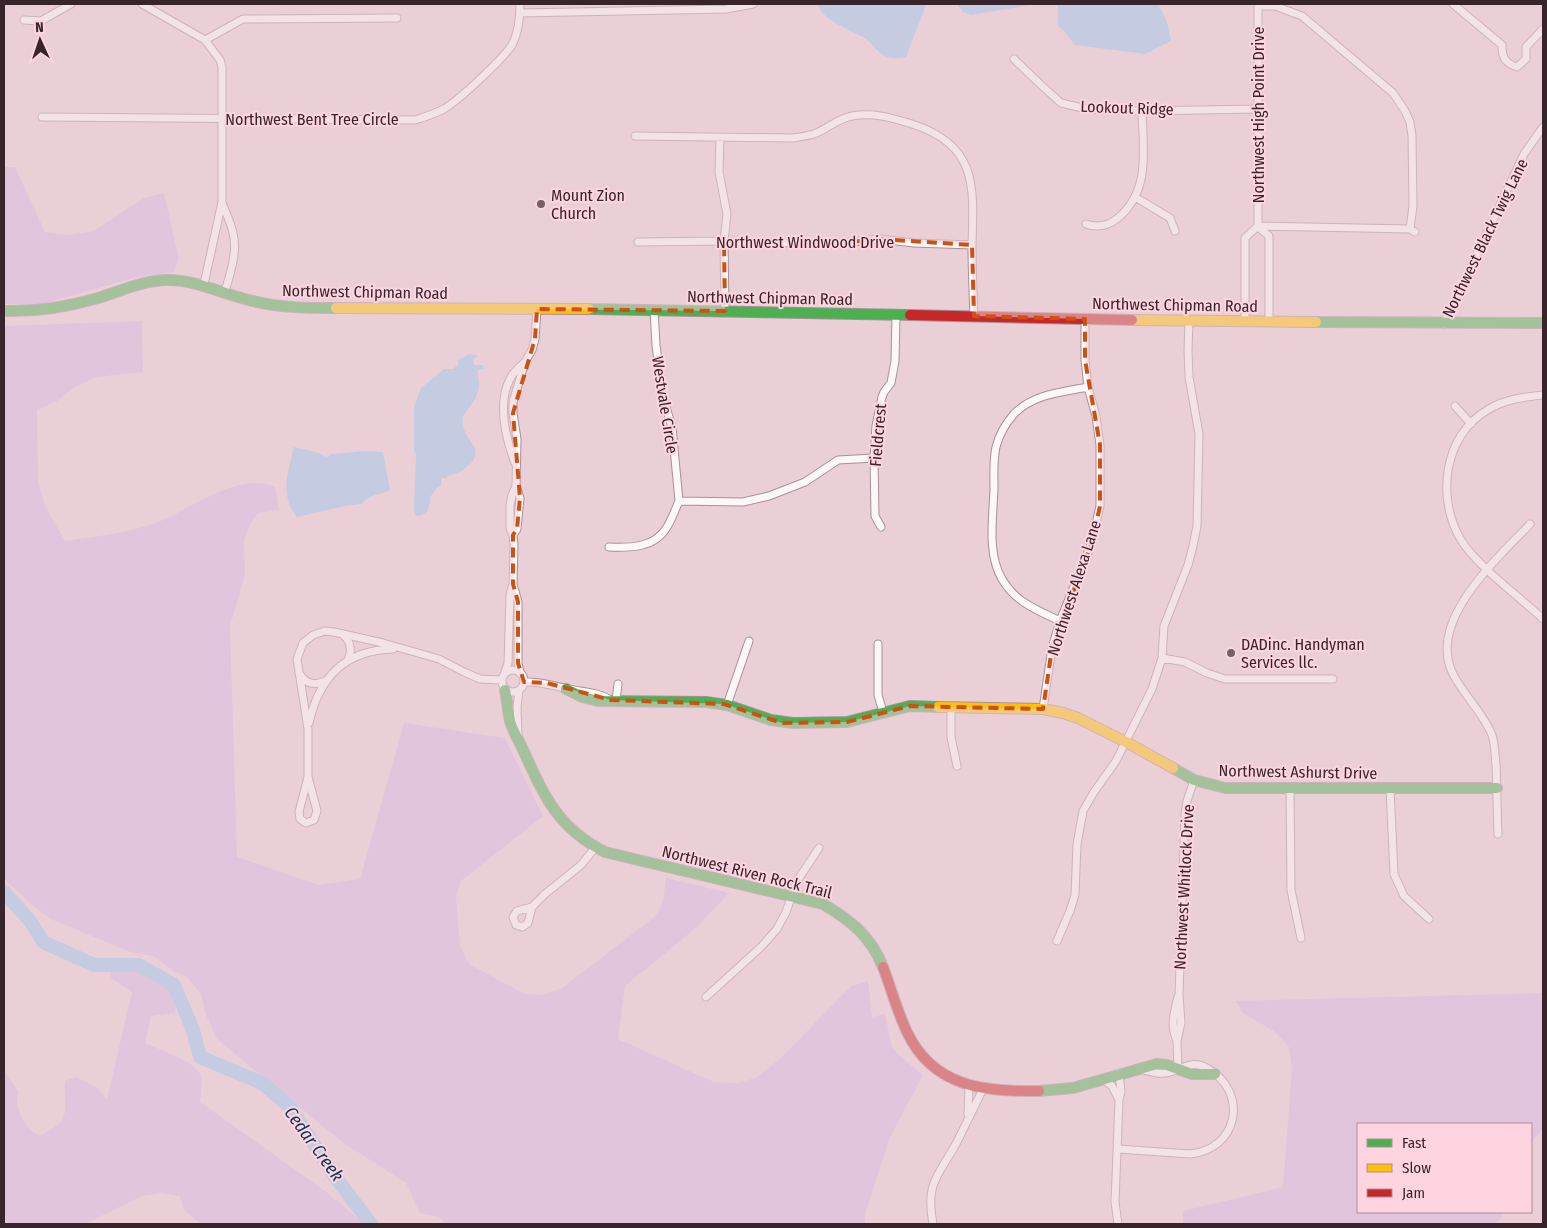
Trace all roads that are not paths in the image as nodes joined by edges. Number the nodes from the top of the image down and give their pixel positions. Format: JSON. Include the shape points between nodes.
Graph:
{"nodes":[{"id":1,"x":71,"y":4,"type":"edge"},
{"id":2,"x":142,"y":4,"type":"edge"},
{"id":3,"x":520,"y":4,"type":"edge"},
{"id":4,"x":753,"y":4,"type":"edge"},
{"id":5,"x":1453,"y":4,"type":"edge"},
{"id":6,"x":1258,"y":5,"type":"edge"},
{"id":7,"x":626,"y":7,"type":"edge"},
{"id":8,"x":520,"y":13,"type":"junction"},
{"id":9,"x":398,"y":18,"type":"dead end"},
{"id":10,"x":24,"y":20,"type":"dead end"},
{"id":11,"x":1543,"y":29,"type":"edge"},
{"id":12,"x":205,"y":40,"type":"junction"},
{"id":13,"x":1014,"y":58,"type":"dead end"},
{"id":14,"x":1258,"y":109,"type":"junction"},
{"id":15,"x":1142,"y":111,"type":"junction"},
{"id":16,"x":42,"y":117,"type":"dead end"},
{"id":17,"x":222,"y":118,"type":"junction"},
{"id":18,"x":1543,"y":127,"type":"edge"},
{"id":19,"x":635,"y":136,"type":"dead end"},
{"id":20,"x":720,"y":137,"type":"junction"},
{"id":21,"x":1134,"y":197,"type":"junction"},
{"id":22,"x":222,"y":202,"type":"junction"},
{"id":23,"x":1086,"y":224,"type":"dead end"},
{"id":24,"x":1258,"y":226,"type":"junction"},
{"id":25,"x":1175,"y":231,"type":"dead end"},
{"id":26,"x":724,"y":241,"type":"junction"},
{"id":27,"x":638,"y":242,"type":"dead end"},
{"id":28,"x":972,"y":245,"type":"junction"},
{"id":29,"x":204,"y":284,"type":"junction"},
{"id":30,"x":225,"y":292,"type":"junction"},
{"id":31,"x":537,"y":309,"type":"junction"},
{"id":32,"x":654,"y":310,"type":"junction"},
{"id":33,"x":4,"y":312,"type":"edge"},
{"id":34,"x":725,"y":312,"type":"junction"},
{"id":35,"x":896,"y":316,"type":"junction"},
{"id":36,"x":974,"y":316,"type":"junction"},
{"id":37,"x":1085,"y":319,"type":"junction"},
{"id":38,"x":1189,"y":321,"type":"junction"},
{"id":39,"x":1245,"y":322,"type":"junction"},
{"id":40,"x":1269,"y":322,"type":"junction"},
{"id":41,"x":1543,"y":323,"type":"edge"},
{"id":42,"x":1444,"y":324,"type":"junction"},
{"id":43,"x":1088,"y":387,"type":"junction"},
{"id":44,"x":1543,"y":395,"type":"edge"},
{"id":45,"x":1455,"y":406,"type":"dead end"},
{"id":46,"x":1471,"y":424,"type":"junction"},
{"id":47,"x":874,"y":458,"type":"junction"},
{"id":48,"x":679,"y":501,"type":"junction"},
{"id":49,"x":1530,"y":524,"type":"dead end"},
{"id":50,"x":881,"y":527,"type":"dead end"},
{"id":51,"x":609,"y":547,"type":"dead end"},
{"id":52,"x":1488,"y":569,"type":"junction"},
{"id":53,"x":513,"y":584,"type":"junction"},
{"id":54,"x":1543,"y":618,"type":"edge"},
{"id":55,"x":1060,"y":621,"type":"junction"},
{"id":56,"x":342,"y":634,"type":"junction"},
{"id":57,"x":749,"y":641,"type":"dead end"},
{"id":58,"x":878,"y":644,"type":"dead end"},
{"id":59,"x":400,"y":648,"type":"junction"},
{"id":60,"x":1162,"y":658,"type":"junction"},
{"id":61,"x":348,"y":660,"type":"junction"},
{"id":62,"x":298,"y":670,"type":"junction"},
{"id":63,"x":505,"y":672,"type":"junction"},
{"id":64,"x":520,"y":672,"type":"junction"},
{"id":65,"x":1333,"y":679,"type":"dead end"},
{"id":66,"x":326,"y":680,"type":"junction"},
{"id":67,"x":524,"y":682,"type":"junction"},
{"id":68,"x":618,"y":684,"type":"dead end"},
{"id":69,"x":503,"y":685,"type":"junction"},
{"id":70,"x":566,"y":689,"type":"joint"},
{"id":71,"x":519,"y":690,"type":"junction"},
{"id":72,"x":614,"y":700,"type":"junction"},
{"id":73,"x":727,"y":705,"type":"junction"},
{"id":74,"x":951,"y":707,"type":"junction"},
{"id":75,"x":1043,"y":709,"type":"junction"},
{"id":76,"x":883,"y":712,"type":"junction"},
{"id":77,"x":308,"y":728,"type":"junction"},
{"id":78,"x":518,"y":738,"type":"junction"},
{"id":79,"x":1126,"y":742,"type":"junction"},
{"id":80,"x":957,"y":766,"type":"dead end"},
{"id":81,"x":308,"y":777,"type":"junction"},
{"id":82,"x":1194,"y":780,"type":"junction"},
{"id":83,"x":1497,"y":788,"type":"junction"},
{"id":84,"x":1290,"y":789,"type":"junction"},
{"id":85,"x":1390,"y":789,"type":"junction"},
{"id":86,"x":1498,"y":834,"type":"dead end"},
{"id":87,"x":595,"y":848,"type":"junction"},
{"id":88,"x":819,"y":848,"type":"dead end"},
{"id":89,"x":792,"y":897,"type":"junction"},
{"id":90,"x":532,"y":907,"type":"dead end"},
{"id":91,"x":1429,"y":919,"type":"dead end"},
{"id":92,"x":1301,"y":938,"type":"dead end"},
{"id":93,"x":1057,"y":941,"type":"dead end"},
{"id":94,"x":706,"y":996,"type":"dead end"},
{"id":95,"x":1178,"y":1069,"type":"junction"},
{"id":96,"x":1120,"y":1073,"type":"junction"},
{"id":97,"x":1215,"y":1074,"type":"joint"},
{"id":98,"x":1103,"y":1079,"type":"junction"},
{"id":99,"x":969,"y":1087,"type":"junction"},
{"id":100,"x":983,"y":1089,"type":"junction"},
{"id":101,"x":1119,"y":1100,"type":"junction"},
{"id":102,"x":968,"y":1117,"type":"junction"},
{"id":103,"x":1118,"y":1149,"type":"junction"},
{"id":104,"x":933,"y":1224,"type":"edge"},
{"id":105,"x":1118,"y":1224,"type":"edge"}],
"edges":[{"from":1,"to":10,"type":"street","via":[[41,21]]},
{"from":2,"to":12,"type":"street"},
{"from":3,"to":8,"type":"street","name":"Northwest Bent Tree Circle"},
{"from":4,"to":7,"type":"street","via":[[726,9]]},
{"from":5,"to":11,"type":"street","via":[[1502,45],[1502,56],[1507,64],[1517,67],[1526,58],[1526,47]]},
{"from":6,"to":14,"type":"street","name":"Northwest High Point Drive"},
{"from":6,"to":24,"type":"street","via":[[1275,6],[1302,16],[1399,100],[1410,122],[1412,136],[1413,206],[1412,230]]},
{"from":7,"to":8,"type":"street"},
{"from":8,"to":17,"type":"street","name":"Northwest Bent Tree Circle","via":[[519,28],[504,55],[446,108],[432,115],[415,120]]},
{"from":9,"to":12,"type":"street","via":[[243,19]]},
{"from":12,"to":17,"type":"street","via":[[222,67]]},
{"from":13,"to":15,"type":"street","name":"Lookout Ridge","via":[[1061,103],[1087,109]]},
{"from":14,"to":15,"type":"street","name":"Lookout Ridge"},
{"from":14,"to":24,"type":"street","name":"Northwest High Point Drive"},
{"from":15,"to":21,"type":"street","via":[[1144,161],[1142,182]]},
{"from":16,"to":17,"type":"street","name":"Northwest Bent Tree Circle"},
{"from":17,"to":22,"type":"street"},
{"from":18,"to":42,"type":"street","name":"Northwest Black Twig Lane","via":[[1524,154]]},
{"from":19,"to":20,"type":"street"},
{"from":20,"to":26,"type":"street","via":[[719,172],[727,214]]},
{"from":20,"to":28,"type":"street","via":[[792,138],[814,134],[850,116],[870,114],[926,129],[946,141],[962,157],[970,175],[974,204]]},
{"from":21,"to":23,"type":"street","via":[[1125,212],[1112,223],[1096,228]]},
{"from":21,"to":25,"type":"street","via":[[1170,218]]},
{"from":22,"to":29,"type":"street"},
{"from":22,"to":30,"type":"street","via":[[233,231],[234,244],[234,260]]},
{"from":24,"to":39,"type":"street","name":"Northwest High Point Drive","via":[[1245,238]]},
{"from":24,"to":40,"type":"street","name":"Northwest High Point Drive","via":[[1269,236]]},
{"from":26,"to":27,"type":"street","name":"Northwest Windwood Drive"},
{"from":26,"to":28,"type":"street","name":"Northwest Windwood Drive","via":[[830,244],[879,239]]},
{"from":26,"to":34,"type":"street"},
{"from":28,"to":36,"type":"street"},
{"from":29,"to":30,"type":"street","name":"Northwest Chipman Road"},
{"from":29,"to":33,"type":"street","name":"Northwest Chipman Road","via":[[156,281],[55,309]]},
{"from":30,"to":31,"type":"street","name":"Northwest Chipman Road","via":[[268,304],[314,308]]},
{"from":31,"to":32,"type":"street","name":"Northwest Chipman Road"},
{"from":31,"to":53,"type":"street","via":[[536,339],[526,362],[510,379],[504,408],[516,466],[516,486],[510,506]]},
{"from":32,"to":34,"type":"street","name":"Northwest Chipman Road"},
{"from":32,"to":48,"type":"street","name":"Westvale Circle","via":[[662,394],[672,427]]},
{"from":34,"to":35,"type":"street","name":"Northwest Chipman Road"},
{"from":35,"to":36,"type":"street","name":"Northwest Chipman Road"},
{"from":35,"to":47,"type":"street","name":"Fieldcrest","via":[[895,361],[891,383],[884,392],[878,412]]},
{"from":36,"to":37,"type":"street","name":"Northwest Chipman Road"},
{"from":37,"to":38,"type":"street","name":"Northwest Chipman Road"},
{"from":37,"to":43,"type":"street","name":"Northwest Alexa Lane"},
{"from":38,"to":39,"type":"street","name":"Northwest Chipman Road"},
{"from":38,"to":60,"type":"street","via":[[1190,376],[1199,434],[1197,526],[1188,564],[1164,626]]},
{"from":39,"to":40,"type":"street","name":"Northwest Chipman Road"},
{"from":40,"to":42,"type":"street","name":"Northwest Chipman Road"},
{"from":41,"to":42,"type":"street","name":"Northwest Chipman Road"},
{"from":43,"to":55,"type":"street","name":"Northwest Alexa Lane","via":[[1099,431],[1099,512],[1092,542]]},
{"from":43,"to":55,"type":"street","via":[[1044,396],[1024,406],[1014,414],[1000,436],[994,456],[993,546],[997,569],[1016,598]]},
{"from":44,"to":46,"type":"street","via":[[1508,400],[1487,410]]},
{"from":45,"to":46,"type":"street"},
{"from":46,"to":52,"type":"street","via":[[1453,448],[1446,494],[1452,523],[1462,542]]},
{"from":47,"to":48,"type":"street","via":[[838,460],[805,482],[743,502]]},
{"from":47,"to":50,"type":"street","name":"Fieldcrest","via":[[875,516]]},
{"from":48,"to":51,"type":"street","via":[[666,529],[654,540],[643,546]]},
{"from":49,"to":52,"type":"street"},
{"from":52,"to":54,"type":"street"},
{"from":52,"to":83,"type":"street","via":[[1474,584],[1450,626],[1447,650],[1452,673],[1493,736]]},
{"from":53,"to":63,"type":"street"},
{"from":53,"to":64,"type":"street","via":[[518,602]]},
{"from":55,"to":75,"type":"street","name":"Northwest Alexa Lane","via":[[1052,648]]},
{"from":56,"to":59,"type":"street"},
{"from":56,"to":61,"type":"street","via":[[349,644]]},
{"from":56,"to":62,"type":"street","via":[[325,631],[308,638],[298,653]]},
{"from":57,"to":73,"type":"street"},
{"from":58,"to":76,"type":"street","via":[[878,695]]},
{"from":59,"to":61,"type":"street","via":[[372,650]]},
{"from":59,"to":69,"type":"street"},
{"from":60,"to":65,"type":"street","via":[[1184,662],[1225,679]]},
{"from":60,"to":79,"type":"street","via":[[1152,689]]},
{"from":61,"to":66,"type":"street"},
{"from":62,"to":66,"type":"street","via":[[307,682],[316,684]]},
{"from":62,"to":77,"type":"street"},
{"from":63,"to":64,"type":"street"},
{"from":63,"to":69,"type":"street"},
{"from":64,"to":67,"type":"street"},
{"from":66,"to":77,"type":"street","via":[[313,705]]},
{"from":67,"to":70,"type":"street","name":"Northwest Ashurst Drive"},
{"from":67,"to":71,"type":"street"},
{"from":68,"to":72,"type":"street"},
{"from":69,"to":71,"type":"street","via":[[513,692]]},
{"from":69,"to":78,"type":"street","name":"Northwest Riven Rock Trail","via":[[510,725]]},
{"from":70,"to":72,"type":"street","name":"Northwest Ashurst Drive","via":[[581,698],[600,702]]},
{"from":71,"to":78,"type":"street","name":"Northwest Riven Rock Trail"},
{"from":72,"to":73,"type":"street","name":"Northwest Ashurst Drive"},
{"from":73,"to":76,"type":"street","name":"Northwest Ashurst Drive","via":[[782,723],[846,722]]},
{"from":74,"to":75,"type":"street","name":"Northwest Ashurst Drive"},
{"from":74,"to":76,"type":"street","name":"Northwest Ashurst Drive","via":[[910,706]]},
{"from":74,"to":80,"type":"street","via":[[951,737]]},
{"from":75,"to":79,"type":"street","name":"Northwest Ashurst Drive","via":[[1078,718]]},
{"from":77,"to":81,"type":"street"},
{"from":78,"to":87,"type":"street","name":"Northwest Riven Rock Trail","via":[[558,817],[575,835]]},
{"from":79,"to":82,"type":"street","name":"Northwest Ashurst Drive"},
{"from":79,"to":93,"type":"street","via":[[1083,811],[1077,844],[1075,895]]},
{"from":81,"to":81,"type":"street","via":[[299,812],[300,819],[306,823],[314,820],[317,811]]},
{"from":82,"to":84,"type":"street","name":"Northwest Ashurst Drive","via":[[1225,788]]},
{"from":82,"to":95,"type":"street","name":"Northwest Whitlock Drive","via":[[1185,814]]},
{"from":83,"to":85,"type":"street","name":"Northwest Ashurst Drive"},
{"from":83,"to":86,"type":"street"},
{"from":84,"to":85,"type":"street","name":"Northwest Ashurst Drive"},
{"from":84,"to":92,"type":"street","via":[[1291,890]]},
{"from":85,"to":91,"type":"street","via":[[1394,874],[1404,896]]},
{"from":87,"to":89,"type":"street","name":"Northwest Riven Rock Trail"},
{"from":87,"to":90,"type":"street","via":[[581,865]]},
{"from":88,"to":89,"type":"street","via":[[797,881]]},
{"from":89,"to":94,"type":"street","via":[[772,936]]},
{"from":89,"to":99,"type":"street","name":"Northwest Riven Rock Trail","via":[[823,904],[859,927],[881,959],[898,1012],[913,1044],[939,1072]]},
{"from":95,"to":96,"type":"street","name":"Northwest Riven Rock Trail","via":[[1161,1064]]},
{"from":95,"to":97,"type":"street","name":"Northwest Riven Rock Trail","via":[[1192,1074]]},
{"from":96,"to":98,"type":"street","name":"Northwest Riven Rock Trail"},
{"from":96,"to":101,"type":"street"},
{"from":97,"to":103,"type":"street","via":[[1228,1089],[1234,1110],[1231,1127],[1216,1145],[1190,1154]]},
{"from":98,"to":100,"type":"street","name":"Northwest Riven Rock Trail","via":[[1066,1089]]},
{"from":98,"to":101,"type":"street","via":[[1112,1086]]},
{"from":99,"to":100,"type":"street","name":"Northwest Riven Rock Trail"},
{"from":99,"to":102,"type":"street"},
{"from":100,"to":102,"type":"street"},
{"from":101,"to":103,"type":"street"},
{"from":102,"to":104,"type":"street","via":[[932,1188]]},
{"from":103,"to":105,"type":"street","via":[[1115,1202]]}]}
